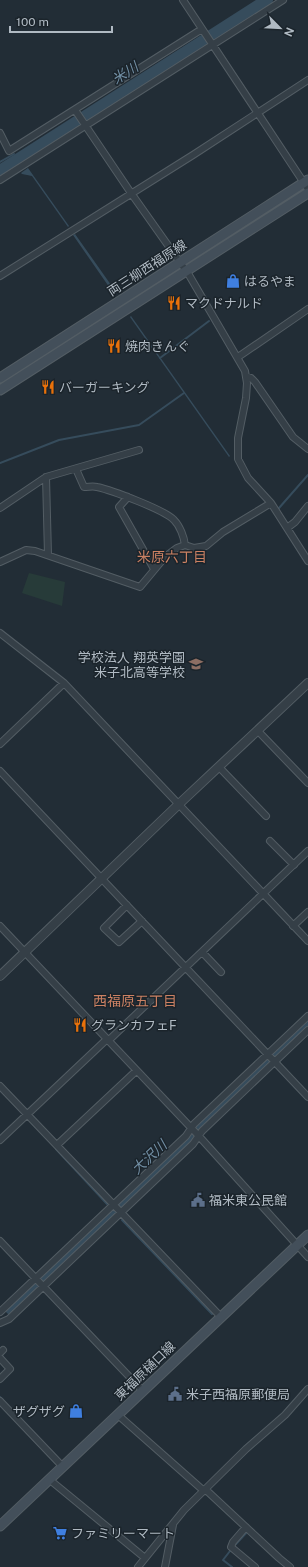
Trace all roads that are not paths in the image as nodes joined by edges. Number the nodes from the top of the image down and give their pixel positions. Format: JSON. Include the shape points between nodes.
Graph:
{"nodes":[{"id":1,"x":183,"y":0,"type":"edge"},
{"id":2,"x":281,"y":1,"type":"edge"},
{"id":3,"x":204,"y":31,"type":"junction"},
{"id":4,"x":212,"y":44,"type":"junction"},
{"id":5,"x":308,"y":80,"type":"edge"},
{"id":6,"x":258,"y":112,"type":"junction"},
{"id":7,"x":77,"y":113,"type":"junction"},
{"id":8,"x":85,"y":126,"type":"junction"},
{"id":9,"x":0,"y":132,"type":"edge"},
{"id":10,"x":0,"y":180,"type":"edge"},
{"id":11,"x":307,"y":184,"type":"edge"},
{"id":12,"x":131,"y":193,"type":"junction"},
{"id":13,"x":308,"y":193,"type":"edge"},
{"id":14,"x":180,"y":262,"type":"junction"},
{"id":15,"x":186,"y":271,"type":"junction"},
{"id":16,"x":0,"y":276,"type":"edge"},
{"id":17,"x":308,"y":309,"type":"edge"},
{"id":18,"x":238,"y":357,"type":"junction"},
{"id":19,"x":246,"y":376,"type":"junction"},
{"id":20,"x":0,"y":378,"type":"edge"},
{"id":21,"x":0,"y":390,"type":"edge"},
{"id":22,"x":308,"y":449,"type":"edge"},
{"id":23,"x":139,"y":450,"type":"dead end"},
{"id":24,"x":76,"y":469,"type":"junction"},
{"id":25,"x":46,"y":477,"type":"junction"},
{"id":26,"x":128,"y":497,"type":"junction"},
{"id":27,"x":271,"y":504,"type":"junction"},
{"id":28,"x":308,"y":506,"type":"edge"},
{"id":29,"x":0,"y":508,"type":"edge"},
{"id":30,"x":291,"y":525,"type":"junction"},
{"id":31,"x":185,"y":545,"type":"junction"},
{"id":32,"x":48,"y":555,"type":"junction"},
{"id":33,"x":308,"y":561,"type":"edge"},
{"id":34,"x":0,"y":562,"type":"edge"},
{"id":35,"x":154,"y":568,"type":"junction"},
{"id":36,"x":0,"y":633,"type":"edge"},
{"id":37,"x":64,"y":683,"type":"junction"},
{"id":38,"x":308,"y":683,"type":"edge"},
{"id":39,"x":258,"y":731,"type":"junction"},
{"id":40,"x":0,"y":744,"type":"edge"},
{"id":41,"x":219,"y":767,"type":"junction"},
{"id":42,"x":0,"y":771,"type":"edge"},
{"id":43,"x":308,"y":783,"type":"edge"},
{"id":44,"x":179,"y":804,"type":"junction"},
{"id":45,"x":266,"y":816,"type":"dead end"},
{"id":46,"x":270,"y":841,"type":"dead end"},
{"id":47,"x":308,"y":851,"type":"edge"},
{"id":48,"x":294,"y":865,"type":"junction"},
{"id":49,"x":102,"y":879,"type":"junction"},
{"id":50,"x":263,"y":894,"type":"junction"},
{"id":51,"x":128,"y":905,"type":"junction"},
{"id":52,"x":308,"y":912,"type":"edge"},
{"id":53,"x":142,"y":921,"type":"junction"},
{"id":54,"x":0,"y":926,"type":"edge"},
{"id":55,"x":294,"y":926,"type":"junction"},
{"id":56,"x":308,"y":941,"type":"edge"},
{"id":57,"x":25,"y":952,"type":"junction"},
{"id":58,"x":202,"y":952,"type":"junction"},
{"id":59,"x":186,"y":968,"type":"junction"},
{"id":60,"x":221,"y":972,"type":"dead end"},
{"id":61,"x":0,"y":976,"type":"edge"},
{"id":62,"x":308,"y":1016,"type":"edge"},
{"id":63,"x":308,"y":1030,"type":"edge"},
{"id":64,"x":107,"y":1040,"type":"junction"},
{"id":65,"x":267,"y":1054,"type":"junction"},
{"id":66,"x":274,"y":1061,"type":"junction"},
{"id":67,"x":136,"y":1071,"type":"junction"},
{"id":68,"x":0,"y":1086,"type":"edge"},
{"id":69,"x":308,"y":1097,"type":"edge"},
{"id":70,"x":27,"y":1114,"type":"junction"},
{"id":71,"x":194,"y":1132,"type":"junction"},
{"id":72,"x":0,"y":1140,"type":"edge"},
{"id":73,"x":57,"y":1145,"type":"junction"},
{"id":74,"x":114,"y":1205,"type":"junction"},
{"id":75,"x":121,"y":1212,"type":"junction"},
{"id":76,"x":308,"y":1236,"type":"edge"},
{"id":77,"x":0,"y":1241,"type":"edge"},
{"id":78,"x":298,"y":1245,"type":"junction"},
{"id":79,"x":308,"y":1257,"type":"edge"},
{"id":80,"x":36,"y":1279,"type":"junction"},
{"id":81,"x":43,"y":1286,"type":"junction"},
{"id":82,"x":0,"y":1312,"type":"edge"},
{"id":83,"x":221,"y":1317,"type":"junction"},
{"id":84,"x":0,"y":1323,"type":"edge"},
{"id":85,"x":0,"y":1358,"type":"edge"},
{"id":86,"x":0,"y":1379,"type":"edge"},
{"id":87,"x":308,"y":1390,"type":"edge"},
{"id":88,"x":143,"y":1391,"type":"junction"},
{"id":89,"x":0,"y":1401,"type":"edge"},
{"id":90,"x":118,"y":1415,"type":"junction"},
{"id":91,"x":63,"y":1467,"type":"junction"},
{"id":92,"x":50,"y":1480,"type":"junction"},
{"id":93,"x":205,"y":1490,"type":"junction"},
{"id":94,"x":173,"y":1524,"type":"junction"},
{"id":95,"x":0,"y":1526,"type":"edge"},
{"id":96,"x":246,"y":1527,"type":"junction"},
{"id":97,"x":145,"y":1558,"type":"junction"},
{"id":98,"x":138,"y":1567,"type":"edge"},
{"id":99,"x":165,"y":1567,"type":"edge"},
{"id":100,"x":254,"y":1567,"type":"edge"},
{"id":101,"x":290,"y":1567,"type":"edge"}],
"edges":[{"from":1,"to":3,"type":"street"},
{"from":2,"to":4,"type":"street"},
{"from":3,"to":4,"type":"street"},
{"from":3,"to":7,"type":"street"},
{"from":4,"to":6,"type":"street"},
{"from":4,"to":8,"type":"street"},
{"from":5,"to":6,"type":"street"},
{"from":6,"to":11,"type":"street"},
{"from":6,"to":12,"type":"street"},
{"from":7,"to":8,"type":"street"},
{"from":7,"to":9,"type":"street","via":[[9,150]]},
{"from":8,"to":10,"type":"street"},
{"from":8,"to":12,"type":"street"},
{"from":11,"to":14,"type":"main road","name":"両三柳西福原線"},
{"from":12,"to":14,"type":"street"},
{"from":12,"to":16,"type":"street"},
{"from":13,"to":15,"type":"main road","name":"両三柳西福原線"},
{"from":14,"to":15,"type":"street"},
{"from":14,"to":20,"type":"main road","name":"両三柳西福原線"},
{"from":15,"to":18,"type":"street"},
{"from":15,"to":21,"type":"main road","name":"両三柳西福原線"},
{"from":17,"to":18,"type":"street"},
{"from":18,"to":19,"type":"street"},
{"from":19,"to":22,"type":"street","via":[[255,382],[293,437]]},
{"from":19,"to":27,"type":"street","via":[[246,398],[238,438],[238,459],[248,478]]},
{"from":23,"to":24,"type":"street"},
{"from":24,"to":25,"type":"street"},
{"from":24,"to":26,"type":"street","via":[[84,487],[98,487]]},
{"from":25,"to":29,"type":"street"},
{"from":25,"to":32,"type":"street"},
{"from":26,"to":31,"type":"street","via":[[174,519],[180,528]]},
{"from":26,"to":35,"type":"street","via":[[119,508]]},
{"from":27,"to":30,"type":"street"},
{"from":27,"to":31,"type":"street","via":[[223,532],[206,546],[194,548]]},
{"from":28,"to":30,"type":"street"},
{"from":30,"to":33,"type":"street"},
{"from":31,"to":35,"type":"street","via":[[177,548]]},
{"from":32,"to":34,"type":"street","via":[[26,550]]},
{"from":32,"to":35,"type":"street","via":[[138,586],[142,585]]},
{"from":36,"to":37,"type":"street"},
{"from":37,"to":40,"type":"street"},
{"from":37,"to":44,"type":"street"},
{"from":38,"to":39,"type":"street"},
{"from":39,"to":41,"type":"street"},
{"from":39,"to":43,"type":"street"},
{"from":41,"to":44,"type":"street"},
{"from":41,"to":45,"type":"street"},
{"from":42,"to":49,"type":"street"},
{"from":44,"to":49,"type":"street"},
{"from":44,"to":50,"type":"street"},
{"from":46,"to":48,"type":"street"},
{"from":47,"to":48,"type":"street"},
{"from":48,"to":50,"type":"street"},
{"from":49,"to":51,"type":"street"},
{"from":49,"to":57,"type":"street"},
{"from":50,"to":55,"type":"street"},
{"from":50,"to":58,"type":"street"},
{"from":51,"to":53,"type":"street"},
{"from":51,"to":53,"type":"street","via":[[104,928],[119,942]]},
{"from":52,"to":55,"type":"street"},
{"from":53,"to":59,"type":"street"},
{"from":54,"to":57,"type":"street"},
{"from":55,"to":56,"type":"street"},
{"from":57,"to":61,"type":"street"},
{"from":57,"to":64,"type":"street"},
{"from":58,"to":59,"type":"street"},
{"from":58,"to":60,"type":"street"},
{"from":59,"to":64,"type":"street"},
{"from":59,"to":65,"type":"street"},
{"from":62,"to":65,"type":"street"},
{"from":63,"to":66,"type":"street"},
{"from":64,"to":67,"type":"street"},
{"from":64,"to":70,"type":"street"},
{"from":65,"to":66,"type":"street"},
{"from":65,"to":71,"type":"street"},
{"from":66,"to":69,"type":"street"},
{"from":66,"to":71,"type":"street","via":[[202,1131]]},
{"from":67,"to":71,"type":"street"},
{"from":67,"to":73,"type":"street"},
{"from":68,"to":70,"type":"street"},
{"from":70,"to":72,"type":"street"},
{"from":70,"to":73,"type":"street"},
{"from":71,"to":74,"type":"street","via":[[186,1136]]},
{"from":71,"to":75,"type":"street","via":[[193,1144]]},
{"from":71,"to":78,"type":"street"},
{"from":73,"to":74,"type":"street"},
{"from":74,"to":75,"type":"street"},
{"from":74,"to":80,"type":"street"},
{"from":75,"to":81,"type":"street"},
{"from":75,"to":83,"type":"street"},
{"from":76,"to":78,"type":"main road","name":"東福原樋口線"},
{"from":77,"to":80,"type":"street"},
{"from":78,"to":79,"type":"street"},
{"from":78,"to":83,"type":"main road","name":"東福原樋口線"},
{"from":80,"to":81,"type":"street"},
{"from":80,"to":82,"type":"street"},
{"from":81,"to":84,"type":"street","via":[[9,1319]]},
{"from":81,"to":88,"type":"street"},
{"from":83,"to":88,"type":"main road","name":"東福原樋口線"},
{"from":85,"to":86,"type":"street","via":[[10,1369]]},
{"from":87,"to":93,"type":"street"},
{"from":88,"to":90,"type":"main road","name":"東福原樋口線"},
{"from":89,"to":91,"type":"street"},
{"from":90,"to":91,"type":"main road","name":"東福原樋口線"},
{"from":90,"to":93,"type":"street"},
{"from":91,"to":92,"type":"main road","name":"東福原樋口線"},
{"from":92,"to":95,"type":"main road","name":"東福原樋口線"},
{"from":92,"to":97,"type":"street"},
{"from":93,"to":94,"type":"street"},
{"from":93,"to":96,"type":"street"},
{"from":94,"to":97,"type":"street"},
{"from":94,"to":99,"type":"street"},
{"from":96,"to":100,"type":"street","via":[[232,1547]]},
{"from":96,"to":101,"type":"street"},
{"from":97,"to":98,"type":"street"}]}
